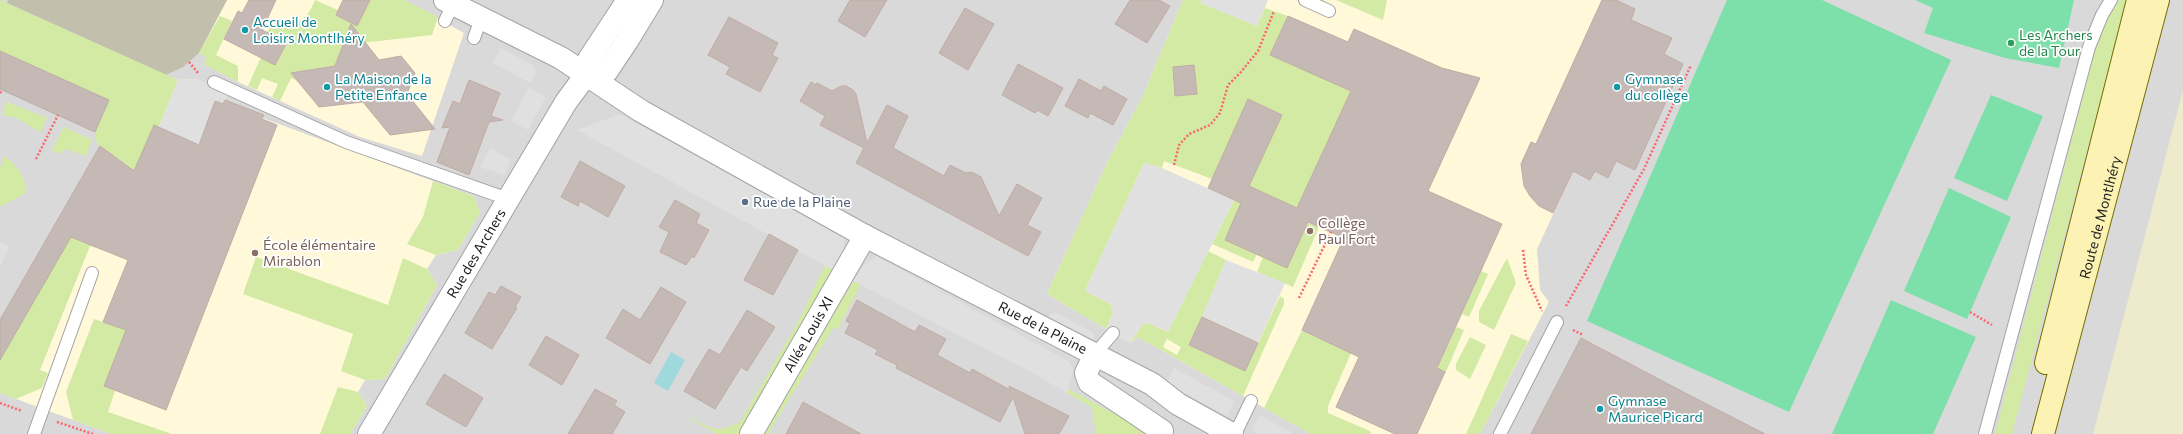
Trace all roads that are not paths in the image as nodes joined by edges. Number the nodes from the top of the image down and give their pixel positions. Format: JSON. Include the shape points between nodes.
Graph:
{"nodes":[{"id":1,"x":628,"y":0,"type":"edge"},
{"id":2,"x":652,"y":0,"type":"edge"},
{"id":3,"x":1305,"y":0,"type":"edge"},
{"id":4,"x":2111,"y":0,"type":"edge"},
{"id":5,"x":2138,"y":0,"type":"edge"},
{"id":6,"x":2158,"y":0,"type":"edge"},
{"id":7,"x":448,"y":8,"type":"edge"},
{"id":8,"x":1329,"y":11,"type":"dead end"},
{"id":9,"x":586,"y":75,"type":"junction"},
{"id":10,"x":214,"y":82,"type":"dead end"},
{"id":11,"x":508,"y":199,"type":"junction"},
{"id":12,"x":865,"y":236,"type":"junction"},
{"id":13,"x":92,"y":273,"type":"dead end"},
{"id":14,"x":1558,"y":322,"type":"road end"},
{"id":15,"x":1113,"y":333,"type":"dead end"},
{"id":16,"x":1094,"y":354,"type":"junction"},
{"id":17,"x":1251,"y":401,"type":"dead end"},
{"id":18,"x":1178,"y":404,"type":"junction"},
{"id":19,"x":1161,"y":433,"type":"edge"},
{"id":20,"x":34,"y":434,"type":"edge"},
{"id":21,"x":369,"y":434,"type":"edge"},
{"id":22,"x":751,"y":434,"type":"edge"},
{"id":23,"x":1232,"y":434,"type":"edge"},
{"id":24,"x":1235,"y":434,"type":"edge"},
{"id":25,"x":1500,"y":434,"type":"edge"},
{"id":26,"x":1985,"y":434,"type":"edge"},
{"id":27,"x":2028,"y":434,"type":"edge"},
{"id":28,"x":2043,"y":434,"type":"edge"}],
"edges":[{"from":1,"to":9,"type":"street","name":"Rue des Archers","via":[[589,59]]},
{"from":2,"to":9,"type":"street","via":[[606,71]]},
{"from":3,"to":8,"type":"lane"},
{"from":4,"to":26,"type":"lane","via":[[2089,47]]},
{"from":5,"to":27,"type":"main road","name":"Route de Montlhéry"},
{"from":6,"to":28,"type":"main road","name":"Route de Montlhéry"},
{"from":7,"to":9,"type":"street","name":"Rue de la Plaine","via":[[478,28],[561,58]]},
{"from":9,"to":11,"type":"street","name":"Rue des Archers","via":[[566,102]]},
{"from":9,"to":12,"type":"street","name":"Rue de la Plaine","via":[[641,111]]},
{"from":10,"to":11,"type":"lane","via":[[346,142]]},
{"from":11,"to":21,"type":"street","name":"Rue des Archers"},
{"from":12,"to":16,"type":"street","name":"Rue de la Plaine"},
{"from":12,"to":22,"type":"street","name":"Allée Louis XI"},
{"from":13,"to":20,"type":"lane"},
{"from":14,"to":25,"type":"lane"},
{"from":15,"to":16,"type":"lane"},
{"from":16,"to":18,"type":"street","name":"Rue de la Plaine","via":[[1152,384]]},
{"from":16,"to":19,"type":"street","name":"Rue de la Plaine","via":[[1086,373],[1089,382]]},
{"from":17,"to":24,"type":"lane"},
{"from":18,"to":19,"type":"street"},
{"from":18,"to":23,"type":"street","name":"Rue de la Plaine"}]}
